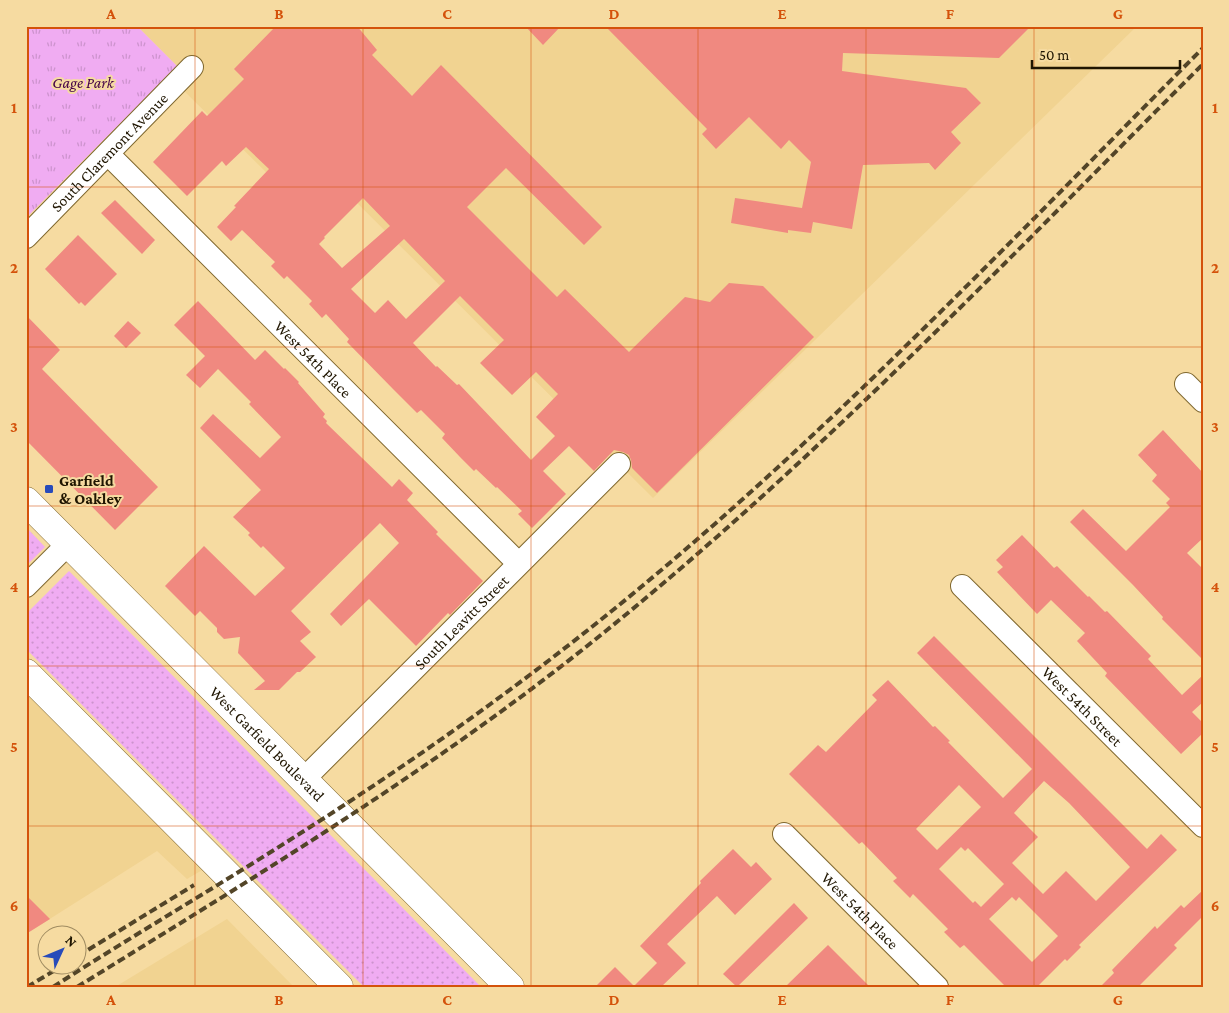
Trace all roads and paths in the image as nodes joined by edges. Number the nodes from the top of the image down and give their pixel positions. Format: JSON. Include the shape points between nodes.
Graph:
{"nodes":[{"id":1,"x":192,"y":67,"type":"dead end"},
{"id":2,"x":108,"y":154,"type":"junction"},
{"id":3,"x":26,"y":237,"type":"edge"},
{"id":4,"x":1186,"y":384,"type":"dead end"},
{"id":5,"x":1203,"y":401,"type":"edge"},
{"id":6,"x":619,"y":464,"type":"dead end"},
{"id":7,"x":26,"y":501,"type":"edge"},
{"id":8,"x":69,"y":543,"type":"junction"},
{"id":9,"x":518,"y":563,"type":"junction"},
{"id":10,"x":26,"y":586,"type":"edge"},
{"id":11,"x":962,"y":586,"type":"dead end"},
{"id":12,"x":26,"y":673,"type":"edge"},
{"id":13,"x":304,"y":779,"type":"junction"},
{"id":14,"x":1203,"y":826,"type":"edge"},
{"id":15,"x":784,"y":834,"type":"dead end"},
{"id":16,"x":339,"y":987,"type":"edge"},
{"id":17,"x":510,"y":987,"type":"edge"},
{"id":18,"x":937,"y":987,"type":"edge"}],
"edges":[{"from":1,"to":2,"type":"street","name":"South Claremont Avenue"},
{"from":2,"to":3,"type":"street","name":"South Claremont Avenue"},
{"from":2,"to":9,"type":"street","name":"West 54th Place"},
{"from":4,"to":5,"type":"street"},
{"from":6,"to":9,"type":"street","name":"South Leavitt Street"},
{"from":7,"to":8,"type":"street","name":"West Garfield Boulevard"},
{"from":8,"to":10,"type":"street"},
{"from":8,"to":13,"type":"street","name":"West Garfield Boulevard"},
{"from":9,"to":13,"type":"street","name":"South Leavitt Street"},
{"from":11,"to":14,"type":"street","name":"West 54th Street"},
{"from":12,"to":16,"type":"street"},
{"from":13,"to":17,"type":"street","name":"West Garfield Boulevard"},
{"from":15,"to":18,"type":"street","name":"West 54th Place"}]}
